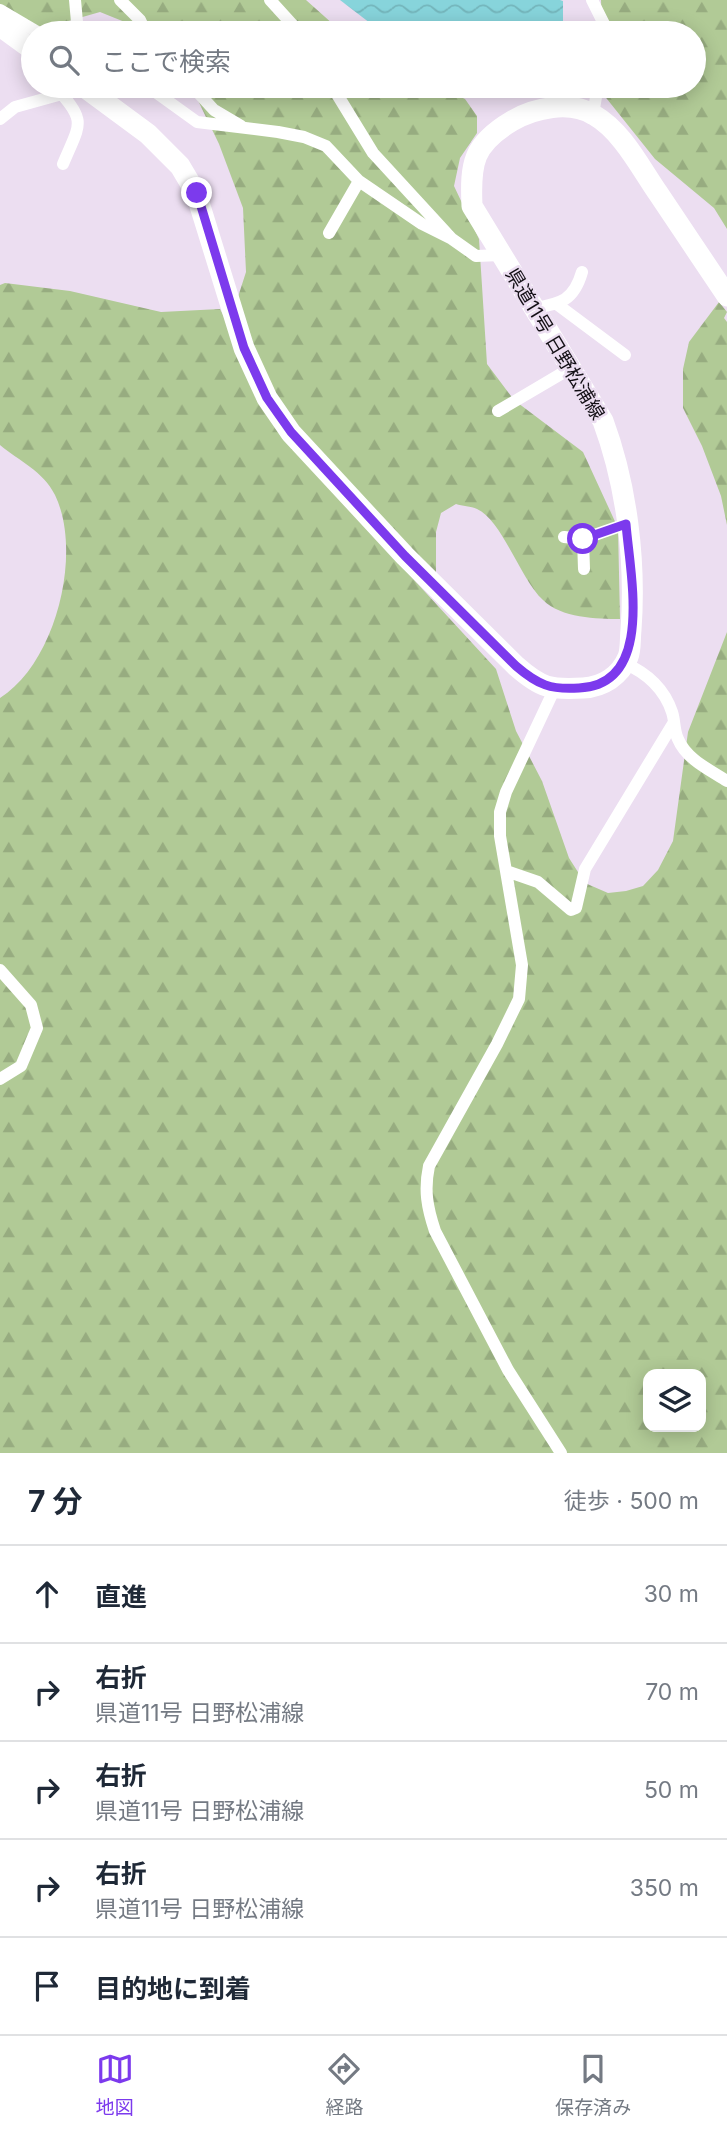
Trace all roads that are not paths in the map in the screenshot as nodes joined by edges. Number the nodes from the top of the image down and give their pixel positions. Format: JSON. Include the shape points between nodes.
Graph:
{"nodes":[{"id":1,"x":75,"y":0,"type":"edge"},
{"id":2,"x":120,"y":0,"type":"edge"},
{"id":3,"x":270,"y":0,"type":"edge"},
{"id":4,"x":592,"y":0,"type":"edge"},
{"id":5,"x":0,"y":10,"type":"edge"},
{"id":6,"x":77,"y":21,"type":"edge"},
{"id":7,"x":140,"y":21,"type":"edge"},
{"id":8,"x":289,"y":21,"type":"edge"},
{"id":9,"x":601,"y":21,"type":"edge"},
{"id":10,"x":21,"y":22,"type":"edge"},
{"id":11,"x":0,"y":26,"type":"edge"},
{"id":12,"x":21,"y":41,"type":"edge"},
{"id":13,"x":38,"y":98,"type":"edge"},
{"id":14,"x":65,"y":98,"type":"edge"},
{"id":15,"x":99,"y":98,"type":"edge"},
{"id":16,"x":164,"y":98,"type":"edge"},
{"id":17,"x":203,"y":98,"type":"edge"},
{"id":18,"x":339,"y":98,"type":"edge"},
{"id":19,"x":596,"y":98,"type":"edge"},
{"id":20,"x":593,"y":114,"type":"junction"},
{"id":21,"x":0,"y":118,"type":"edge"},
{"id":22,"x":248,"y":129,"type":"junction"},
{"id":23,"x":62,"y":164,"type":"dead end"},
{"id":24,"x":359,"y":181,"type":"junction"},
{"id":25,"x":329,"y":233,"type":"dead end"},
{"id":26,"x":452,"y":239,"type":"junction"},
{"id":27,"x":501,"y":255,"type":"junction"},
{"id":28,"x":582,"y":272,"type":"dead end"},
{"id":29,"x":727,"y":296,"type":"edge"},
{"id":30,"x":558,"y":304,"type":"junction"},
{"id":31,"x":534,"y":308,"type":"junction"},
{"id":32,"x":625,"y":355,"type":"dead end"},
{"id":33,"x":571,"y":368,"type":"junction"},
{"id":34,"x":498,"y":411,"type":"dead end"},
{"id":35,"x":626,"y":524,"type":"junction"},
{"id":36,"x":564,"y":537,"type":"dead end"},
{"id":37,"x":583,"y":539,"type":"junction"},
{"id":38,"x":584,"y":569,"type":"dead end"},
{"id":39,"x":624,"y":663,"type":"junction"},
{"id":40,"x":554,"y":690,"type":"junction"},
{"id":41,"x":674,"y":722,"type":"junction"},
{"id":42,"x":727,"y":781,"type":"edge"},
{"id":43,"x":506,"y":871,"type":"junction"},
{"id":44,"x":0,"y":970,"type":"edge"},
{"id":45,"x":0,"y":1079,"type":"edge"},
{"id":46,"x":561,"y":1453,"type":"edge"}],
"edges":[{"from":1,"to":6,"type":"street"},
{"from":2,"to":7,"type":"street"},
{"from":3,"to":8,"type":"street"},
{"from":4,"to":9,"type":"street"},
{"from":5,"to":10,"type":"street"},
{"from":11,"to":12,"type":"main road"},
{"from":13,"to":21,"type":"street"},
{"from":14,"to":23,"type":"street","via":[[77,111],[80,124]]},
{"from":15,"to":40,"type":"main road","via":[[148,134],[180,166],[197,193],[244,348],[267,398],[291,432],[498,648],[536,683]]},
{"from":16,"to":22,"type":"street","via":[[197,122]]},
{"from":17,"to":22,"type":"street","via":[[214,110]]},
{"from":18,"to":26,"type":"street","via":[[373,153]]},
{"from":19,"to":20,"type":"street"},
{"from":20,"to":27,"type":"main road","name":"県道11号 日野松浦線","via":[[556,107],[528,112],[496,131],[476,152],[470,176],[472,206]]},
{"from":20,"to":29,"type":"main road","via":[[624,143]]},
{"from":22,"to":24,"type":"street","via":[[304,137],[326,146]]},
{"from":24,"to":25,"type":"street"},
{"from":24,"to":26,"type":"street"},
{"from":26,"to":27,"type":"street","via":[[476,256]]},
{"from":27,"to":31,"type":"main road","name":"県道11号 日野松浦線"},
{"from":28,"to":30,"type":"street","via":[[577,289]]},
{"from":30,"to":31,"type":"street"},
{"from":30,"to":32,"type":"street"},
{"from":31,"to":33,"type":"main road","name":"県道11号 日野松浦線"},
{"from":33,"to":34,"type":"street"},
{"from":33,"to":35,"type":"main road","name":"県道11号 日野松浦線","via":[[603,421],[616,456]]},
{"from":35,"to":37,"type":"street"},
{"from":35,"to":39,"type":"main road","name":"県道11号 日野松浦線","via":[[632,606],[629,656]]},
{"from":36,"to":37,"type":"street"},
{"from":37,"to":38,"type":"street"},
{"from":39,"to":40,"type":"main road","via":[[617,675],[598,688]]},
{"from":39,"to":41,"type":"street","via":[[661,688]]},
{"from":40,"to":43,"type":"street","via":[[500,812]]},
{"from":41,"to":42,"type":"street","via":[[678,740],[694,761]]},
{"from":41,"to":43,"type":"street","via":[[585,869],[576,908],[571,910],[537,882]]},
{"from":43,"to":46,"type":"street","via":[[522,965],[519,999],[429,1166],[425,1186],[435,1231],[508,1370]]},
{"from":44,"to":45,"type":"street","via":[[31,1005],[37,1028],[21,1066]]}]}
